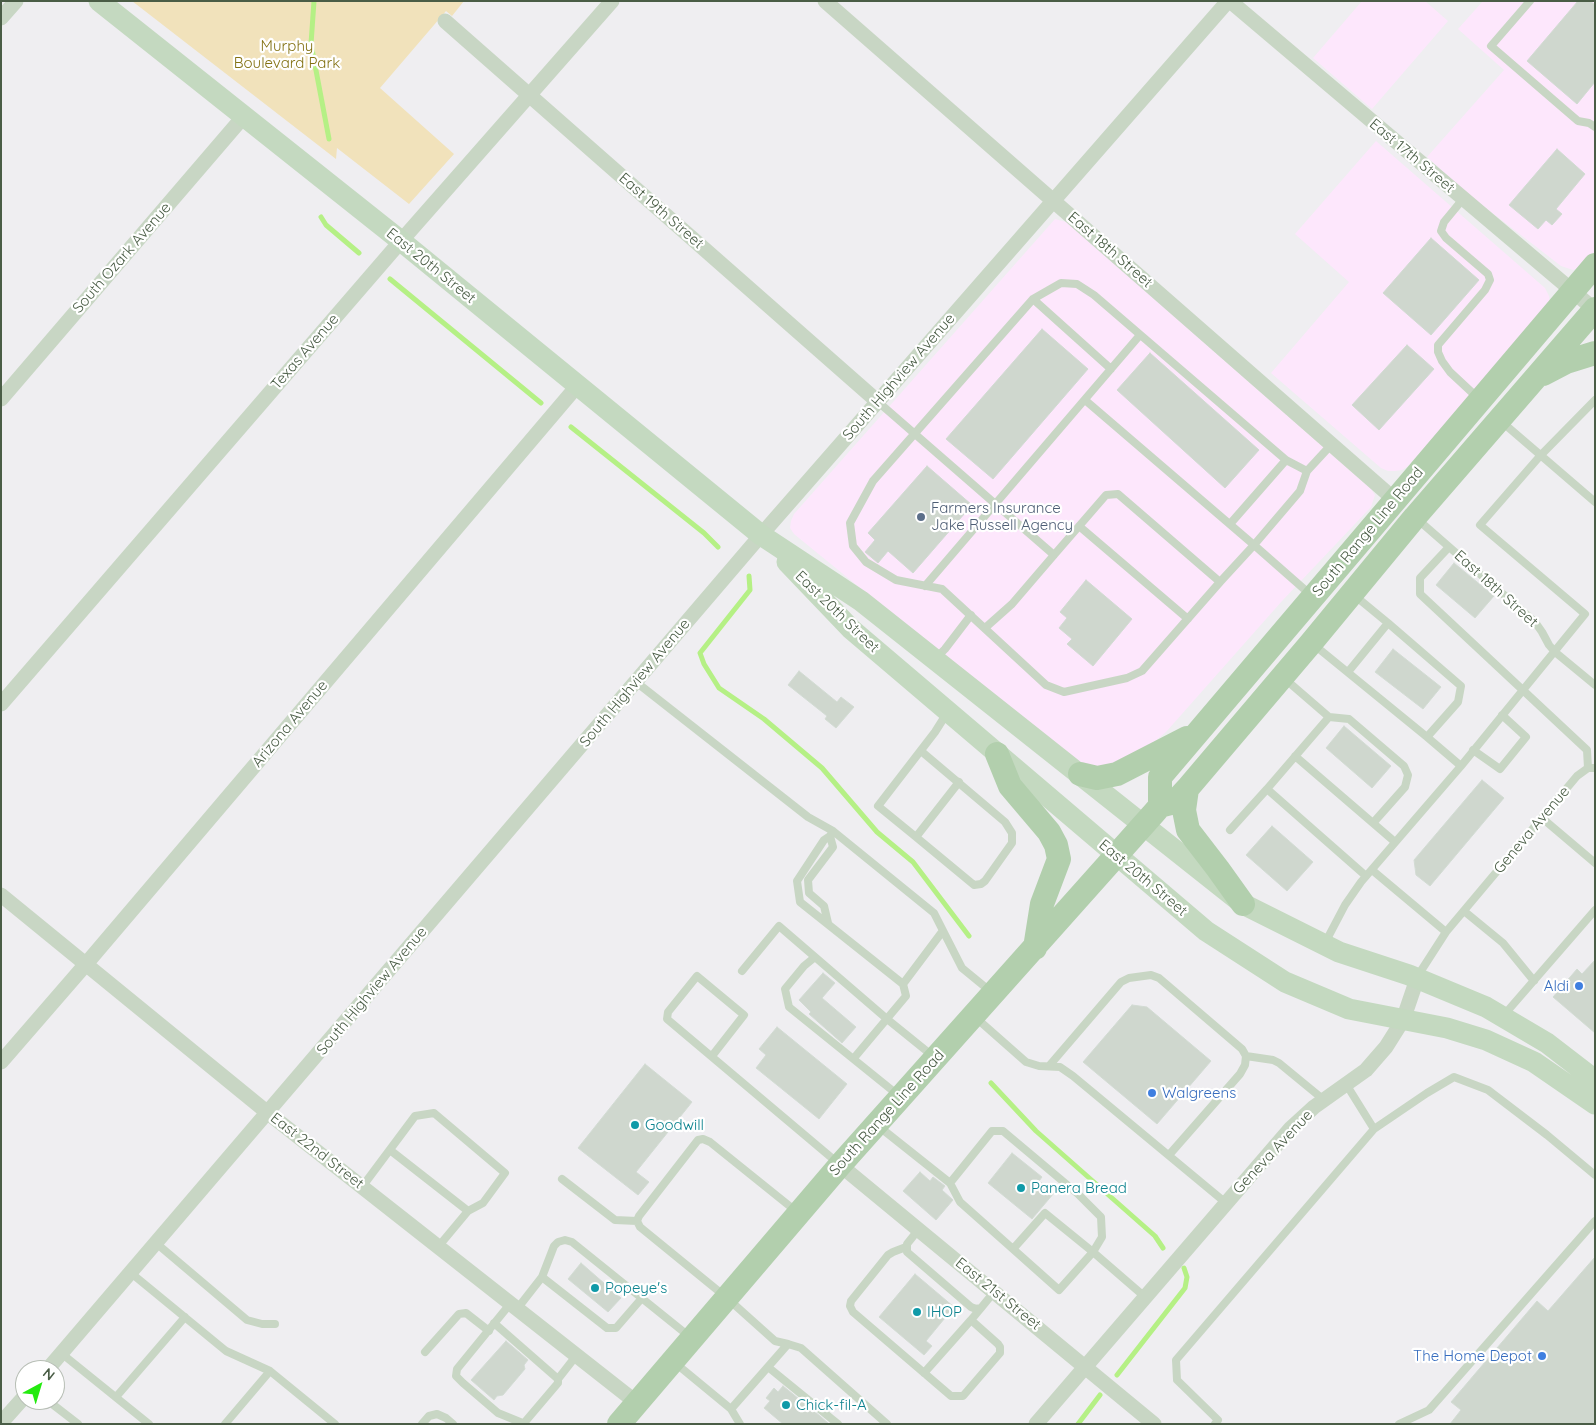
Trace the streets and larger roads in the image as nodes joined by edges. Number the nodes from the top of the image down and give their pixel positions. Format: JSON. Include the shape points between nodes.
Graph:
{"nodes":[{"id":1,"x":16,"y":1,"type":"edge"},
{"id":2,"x":99,"y":1,"type":"edge"},
{"id":3,"x":612,"y":1,"type":"edge"},
{"id":4,"x":825,"y":1,"type":"edge"},
{"id":5,"x":1229,"y":1,"type":"edge"},
{"id":6,"x":1,"y":18,"type":"edge"},
{"id":7,"x":445,"y":21,"type":"dead end"},
{"id":8,"x":529,"y":95,"type":"junction"},
{"id":9,"x":244,"y":116,"type":"junction"},
{"id":10,"x":1054,"y":200,"type":"junction"},
{"id":11,"x":401,"y":241,"type":"junction"},
{"id":12,"x":1595,"y":265,"type":"edge"},
{"id":13,"x":1572,"y":291,"type":"junction"},
{"id":14,"x":1595,"y":310,"type":"edge"},
{"id":15,"x":1595,"y":354,"type":"edge"},
{"id":16,"x":1533,"y":380,"type":"junction"},
{"id":17,"x":578,"y":385,"type":"junction"},
{"id":18,"x":1,"y":400,"type":"edge"},
{"id":19,"x":878,"y":401,"type":"junction"},
{"id":20,"x":1395,"y":500,"type":"junction"},
{"id":21,"x":761,"y":535,"type":"junction"},
{"id":22,"x":1,"y":704,"type":"edge"},
{"id":23,"x":1196,"y":734,"type":"junction"},
{"id":24,"x":997,"y":754,"type":"junction"},
{"id":25,"x":1080,"y":774,"type":"junction"},
{"id":26,"x":1187,"y":789,"type":"junction"},
{"id":27,"x":1160,"y":806,"type":"junction"},
{"id":28,"x":1144,"y":825,"type":"junction"},
{"id":29,"x":1117,"y":856,"type":"junction"},
{"id":30,"x":1,"y":895,"type":"edge"},
{"id":31,"x":1243,"y":904,"type":"junction"},
{"id":32,"x":1035,"y":948,"type":"junction"},
{"id":33,"x":86,"y":964,"type":"junction"},
{"id":34,"x":1416,"y":979,"type":"junction"},
{"id":35,"x":1403,"y":1020,"type":"junction"},
{"id":36,"x":1,"y":1062,"type":"edge"},
{"id":37,"x":1595,"y":1080,"type":"edge"},
{"id":38,"x":1595,"y":1104,"type":"edge"},
{"id":39,"x":268,"y":1113,"type":"junction"},
{"id":40,"x":840,"y":1165,"type":"junction"},
{"id":41,"x":55,"y":1360,"type":"edge"},
{"id":42,"x":1086,"y":1366,"type":"junction"},
{"id":43,"x":637,"y":1403,"type":"junction"},
{"id":44,"x":15,"y":1408,"type":"edge"},
{"id":45,"x":1,"y":1424,"type":"edge"},
{"id":46,"x":619,"y":1424,"type":"edge"},
{"id":47,"x":1036,"y":1424,"type":"edge"},
{"id":48,"x":1154,"y":1424,"type":"edge"}],
"edges":[{"from":1,"to":6,"type":"street"},
{"from":2,"to":9,"type":"main road","name":"East 20th Street"},
{"from":3,"to":8,"type":"street","name":"Texas Avenue"},
{"from":4,"to":10,"type":"street","name":"East 18th Street"},
{"from":5,"to":10,"type":"street","name":"South Highview Avenue"},
{"from":5,"to":13,"type":"street","name":"East 17th Street"},
{"from":7,"to":8,"type":"street","name":"East 19th Street"},
{"from":8,"to":11,"type":"street","name":"Texas Avenue"},
{"from":8,"to":19,"type":"street","name":"East 19th Street"},
{"from":9,"to":11,"type":"main road","name":"East 20th Street"},
{"from":9,"to":18,"type":"street","name":"South Ozark Avenue"},
{"from":10,"to":19,"type":"street","name":"South Highview Avenue"},
{"from":10,"to":20,"type":"street","name":"East 18th Street"},
{"from":11,"to":17,"type":"main road","name":"East 20th Street"},
{"from":11,"to":22,"type":"street","name":"Texas Avenue"},
{"from":12,"to":13,"type":"main road","name":"South Range Line Road"},
{"from":13,"to":14,"type":"street","name":"East 17th Street"},
{"from":13,"to":20,"type":"main road","name":"South Range Line Road"},
{"from":14,"to":16,"type":"main road","name":"South Range Line Road"},
{"from":15,"to":16,"type":"main road","via":[[1566,362]]},
{"from":16,"to":26,"type":"main road","name":"South Range Line Road"},
{"from":17,"to":21,"type":"main road","name":"East 20th Street"},
{"from":17,"to":33,"type":"street","name":"Arizona Avenue"},
{"from":19,"to":21,"type":"street","name":"South Highview Avenue"},
{"from":20,"to":23,"type":"main road","name":"South Range Line Road"},
{"from":21,"to":24,"type":"main road","name":"East 20th Street","via":[[851,629]]},
{"from":21,"to":25,"type":"main road","name":"East 20th Street","via":[[861,601]]},
{"from":21,"to":39,"type":"street","name":"South Highview Avenue"},
{"from":23,"to":25,"type":"main road","via":[[1118,774],[1097,778]]},
{"from":23,"to":27,"type":"main road","name":"South Range Line Road","via":[[1160,777]]},
{"from":24,"to":29,"type":"main road","name":"East 20th Street"},
{"from":24,"to":32,"type":"main road","via":[[1010,786],[1049,832],[1059,859],[1042,904]]},
{"from":25,"to":28,"type":"main road","name":"East 20th Street"},
{"from":26,"to":27,"type":"main road","name":"South Range Line Road","via":[[1175,802]]},
{"from":26,"to":31,"type":"main road","via":[[1184,810],[1188,830]]},
{"from":27,"to":28,"type":"main road","name":"South Range Line Road"},
{"from":28,"to":29,"type":"main road","name":"South Range Line Road"},
{"from":28,"to":31,"type":"main road","name":"East 20th Street"},
{"from":29,"to":32,"type":"main road","name":"South Range Line Road"},
{"from":29,"to":35,"type":"main road","name":"East 20th Street","via":[[1206,931],[1285,982],[1349,1009]]},
{"from":30,"to":33,"type":"street","name":"East 22nd Street"},
{"from":31,"to":34,"type":"main road","name":"East 20th Street","via":[[1339,952]]},
{"from":32,"to":40,"type":"main road","name":"South Range Line Road"},
{"from":33,"to":36,"type":"street","name":"Arizona Avenue"},
{"from":33,"to":39,"type":"street","name":"East 22nd Street"},
{"from":34,"to":35,"type":"street","name":"Geneva Avenue"},
{"from":34,"to":37,"type":"main road","name":"East 20th Street","via":[[1486,1007],[1547,1043]]},
{"from":35,"to":38,"type":"main road","name":"East 20th Street","via":[[1447,1028],[1486,1040],[1534,1062]]},
{"from":35,"to":42,"type":"street","name":"Geneva Avenue","via":[[1366,1070],[1314,1107],[1291,1128]]},
{"from":39,"to":41,"type":"street","name":"South Highview Avenue"},
{"from":39,"to":43,"type":"street","name":"East 22nd Street"},
{"from":40,"to":42,"type":"street","name":"East 21st Street"},
{"from":40,"to":43,"type":"main road","name":"South Range Line Road"},
{"from":42,"to":47,"type":"street","name":"Geneva Avenue"},
{"from":42,"to":48,"type":"street","name":"East 21st Street"},
{"from":43,"to":46,"type":"main road","name":"South Range Line Road"},
{"from":44,"to":45,"type":"street"}]}
